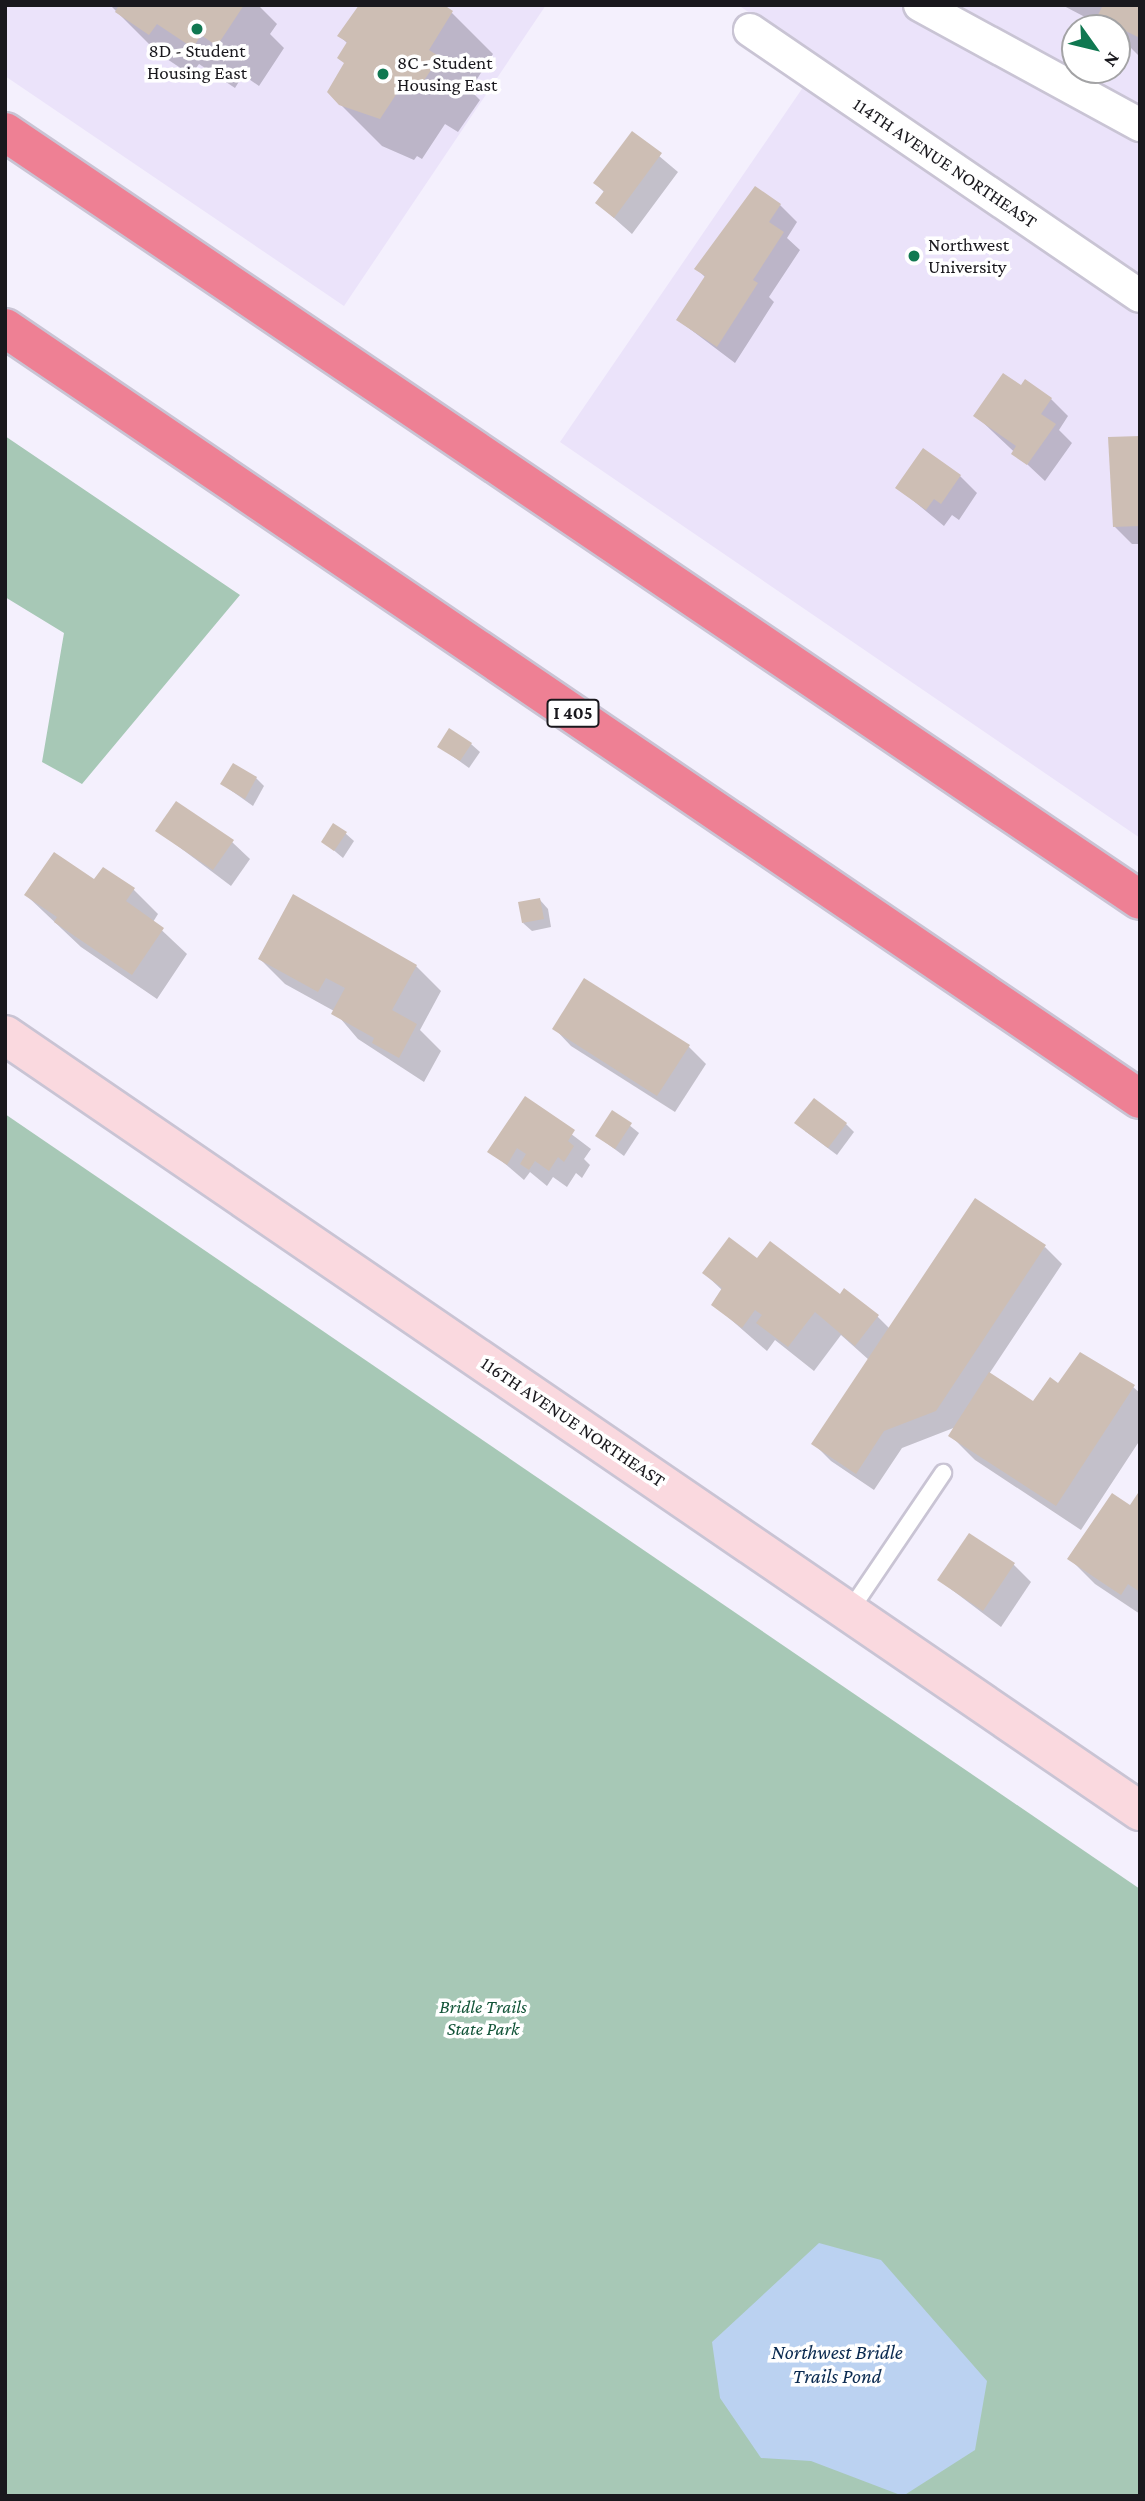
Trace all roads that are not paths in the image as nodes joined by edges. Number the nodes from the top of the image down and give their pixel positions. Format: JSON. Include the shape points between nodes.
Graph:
{"nodes":[{"id":1,"x":920,"y":5,"type":"edge"},
{"id":2,"x":750,"y":30,"type":"dead end"},
{"id":3,"x":1140,"y":125,"type":"edge"},
{"id":4,"x":5,"y":132,"type":"edge"},
{"id":5,"x":1140,"y":296,"type":"edge"},
{"id":6,"x":5,"y":328,"type":"edge"},
{"id":7,"x":1140,"y":900,"type":"edge"},
{"id":8,"x":5,"y":1035,"type":"edge"},
{"id":9,"x":1140,"y":1099,"type":"edge"},
{"id":10,"x":943,"y":1473,"type":"dead end"},
{"id":11,"x":849,"y":1612,"type":"junction"},
{"id":12,"x":1140,"y":1811,"type":"edge"}],
"edges":[{"from":1,"to":3,"type":"street"},
{"from":2,"to":5,"type":"street","name":"114TH AVENUE NORTHEAST"},
{"from":4,"to":7,"type":"highway"},
{"from":6,"to":9,"type":"highway","number":"I 405"},
{"from":8,"to":11,"type":"street","name":"116TH AVENUE NORTHEAST"},
{"from":10,"to":11,"type":"lane"},
{"from":11,"to":12,"type":"street","name":"116TH AVENUE NORTHEAST"}]}
